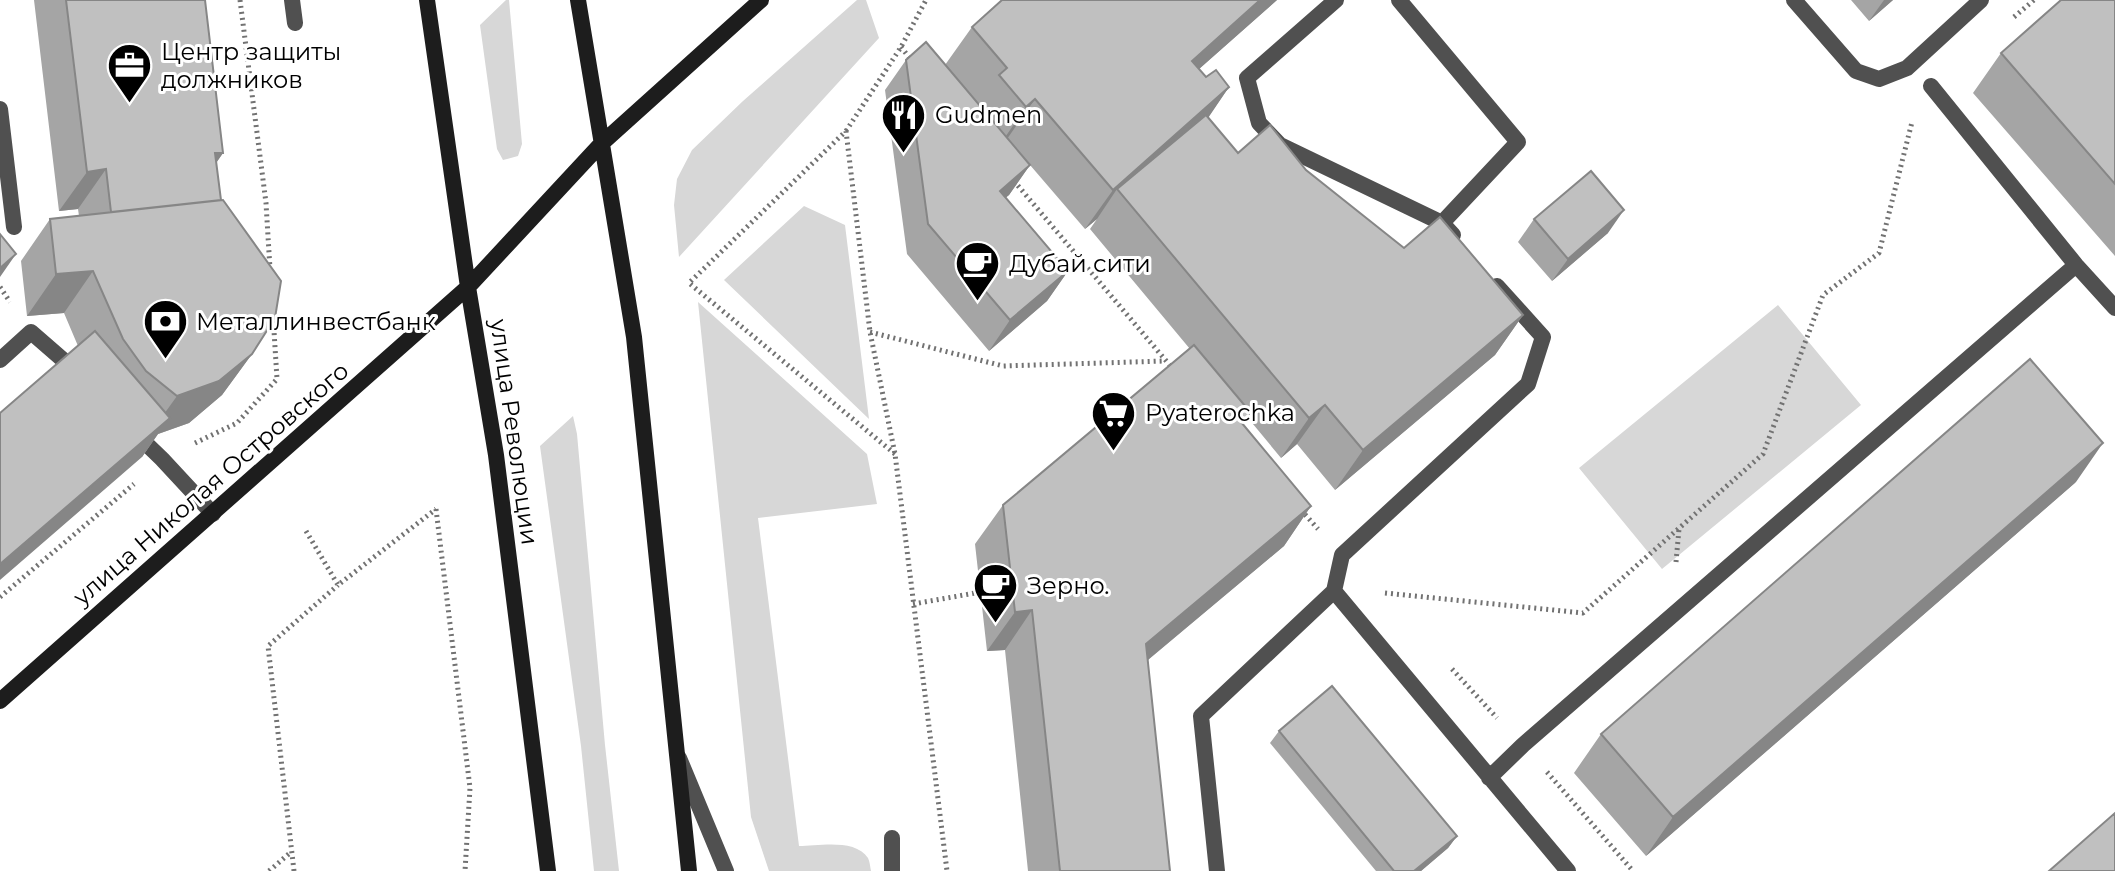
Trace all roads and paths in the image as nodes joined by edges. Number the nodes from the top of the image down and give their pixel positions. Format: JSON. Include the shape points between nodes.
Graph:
{"nodes":[{"id":1,"x":240,"y":0,"type":"edge"},
{"id":2,"x":292,"y":0,"type":"edge"},
{"id":3,"x":427,"y":0,"type":"edge"},
{"id":4,"x":578,"y":0,"type":"edge"},
{"id":5,"x":761,"y":0,"type":"edge"},
{"id":6,"x":926,"y":0,"type":"edge"},
{"id":7,"x":1336,"y":0,"type":"edge"},
{"id":8,"x":1399,"y":0,"type":"edge"},
{"id":9,"x":1794,"y":0,"type":"edge"},
{"id":10,"x":1981,"y":0,"type":"edge"},
{"id":11,"x":2034,"y":0,"type":"edge"},
{"id":12,"x":2011,"y":19,"type":"dead end"},
{"id":13,"x":295,"y":23,"type":"dead end"},
{"id":14,"x":901,"y":47,"type":"junction"},
{"id":15,"x":919,"y":69,"type":"edge"},
{"id":16,"x":1931,"y":86,"type":"joint"},
{"id":17,"x":0,"y":109,"type":"edge"},
{"id":18,"x":846,"y":131,"type":"junction"},
{"id":19,"x":601,"y":144,"type":"junction"},
{"id":20,"x":1005,"y":171,"type":"edge"},
{"id":21,"x":266,"y":203,"type":"dead end"},
{"id":22,"x":1442,"y":223,"type":"junction"},
{"id":23,"x":14,"y":227,"type":"dead end"},
{"id":24,"x":1462,"y":246,"type":"edge"},
{"id":25,"x":2076,"y":265,"type":"junction"},
{"id":26,"x":1482,"y":269,"type":"edge"},
{"id":27,"x":468,"y":287,"type":"junction"},
{"id":28,"x":2115,"y":308,"type":"edge"},
{"id":29,"x":870,"y":332,"type":"junction"},
{"id":30,"x":0,"y":360,"type":"edge"},
{"id":31,"x":1166,"y":361,"type":"junction"},
{"id":32,"x":1177,"y":373,"type":"edge"},
{"id":33,"x":88,"y":384,"type":"edge"},
{"id":34,"x":119,"y":418,"type":"edge"},
{"id":35,"x":895,"y":454,"type":"junction"},
{"id":36,"x":1300,"y":509,"type":"edge"},
{"id":37,"x":213,"y":514,"type":"junction"},
{"id":38,"x":306,"y":531,"type":"dead end"},
{"id":39,"x":1342,"y":555,"type":"junction"},
{"id":40,"x":338,"y":585,"type":"junction"},
{"id":41,"x":1334,"y":591,"type":"junction"},
{"id":42,"x":981,"y":592,"type":"dead end"},
{"id":43,"x":1392,"y":603,"type":"dead end"},
{"id":44,"x":913,"y":604,"type":"junction"},
{"id":45,"x":1442,"y":658,"type":"dead end"},
{"id":46,"x":0,"y":701,"type":"edge"},
{"id":47,"x":1523,"y":745,"type":"junction"},
{"id":48,"x":677,"y":751,"type":"junction"},
{"id":49,"x":1489,"y":778,"type":"junction"},
{"id":50,"x":892,"y":838,"type":"dead end"},
{"id":51,"x":292,"y":851,"type":"junction"},
{"id":52,"x":269,"y":871,"type":"edge"},
{"id":53,"x":294,"y":871,"type":"edge"},
{"id":54,"x":465,"y":871,"type":"edge"},
{"id":55,"x":548,"y":871,"type":"edge"},
{"id":56,"x":689,"y":871,"type":"edge"},
{"id":57,"x":726,"y":871,"type":"edge"},
{"id":58,"x":892,"y":871,"type":"edge"},
{"id":59,"x":947,"y":871,"type":"edge"},
{"id":60,"x":1217,"y":871,"type":"edge"},
{"id":61,"x":1568,"y":871,"type":"edge"},
{"id":62,"x":1633,"y":871,"type":"edge"}],
"edges":[{"from":1,"to":21,"type":"path"},
{"from":2,"to":13,"type":"street"},
{"from":3,"to":27,"type":"main road","name":"улица Революции"},
{"from":4,"to":19,"type":"main road"},
{"from":5,"to":19,"type":"main road","name":"улица Николая Островского"},
{"from":6,"to":14,"type":"path"},
{"from":7,"to":22,"type":"street","via":[[1247,78],[1259,123],[1280,145]]},
{"from":8,"to":22,"type":"street","via":[[1518,142]]},
{"from":9,"to":10,"type":"street","via":[[1856,71],[1879,79],[1907,68]]},
{"from":11,"to":12,"type":"path"},
{"from":14,"to":15,"type":"path"},
{"from":14,"to":18,"type":"path"},
{"from":16,"to":25,"type":"street"},
{"from":16,"to":43,"type":"path","via":[[1917,99],[1879,253],[1823,295],[1763,454],[1583,613],[1381,592]]},
{"from":17,"to":23,"type":"street"},
{"from":18,"to":29,"type":"path"},
{"from":18,"to":35,"type":"path","via":[[689,283]]},
{"from":19,"to":27,"type":"main road","name":"улица Николая Островского"},
{"from":19,"to":48,"type":"main road","via":[[634,337]]},
{"from":20,"to":31,"type":"path"},
{"from":22,"to":24,"type":"street"},
{"from":25,"to":28,"type":"street"},
{"from":25,"to":47,"type":"street"},
{"from":26,"to":39,"type":"street","via":[[1543,337],[1528,384]]},
{"from":27,"to":37,"type":"main road","name":"улица Николая Островского"},
{"from":27,"to":55,"type":"main road","name":"улица Революции","via":[[496,455]]},
{"from":29,"to":31,"type":"path","via":[[1003,366]]},
{"from":29,"to":35,"type":"path"},
{"from":30,"to":33,"type":"street","via":[[31,332]]},
{"from":31,"to":32,"type":"path"},
{"from":34,"to":37,"type":"street"},
{"from":35,"to":44,"type":"path"},
{"from":36,"to":39,"type":"path"},
{"from":37,"to":46,"type":"main road","name":"улица Николая Островского"},
{"from":38,"to":40,"type":"path"},
{"from":39,"to":41,"type":"street"},
{"from":40,"to":51,"type":"path","via":[[268,646]]},
{"from":40,"to":54,"type":"path","via":[[436,509],[470,788]]},
{"from":41,"to":49,"type":"street"},
{"from":41,"to":60,"type":"street","via":[[1201,716]]},
{"from":42,"to":44,"type":"path"},
{"from":44,"to":59,"type":"path"},
{"from":45,"to":47,"type":"path"},
{"from":47,"to":49,"type":"street"},
{"from":47,"to":62,"type":"path"},
{"from":48,"to":56,"type":"main road"},
{"from":48,"to":57,"type":"street"},
{"from":49,"to":61,"type":"street"},
{"from":50,"to":58,"type":"street"},
{"from":51,"to":52,"type":"path"},
{"from":51,"to":53,"type":"path"}]}
